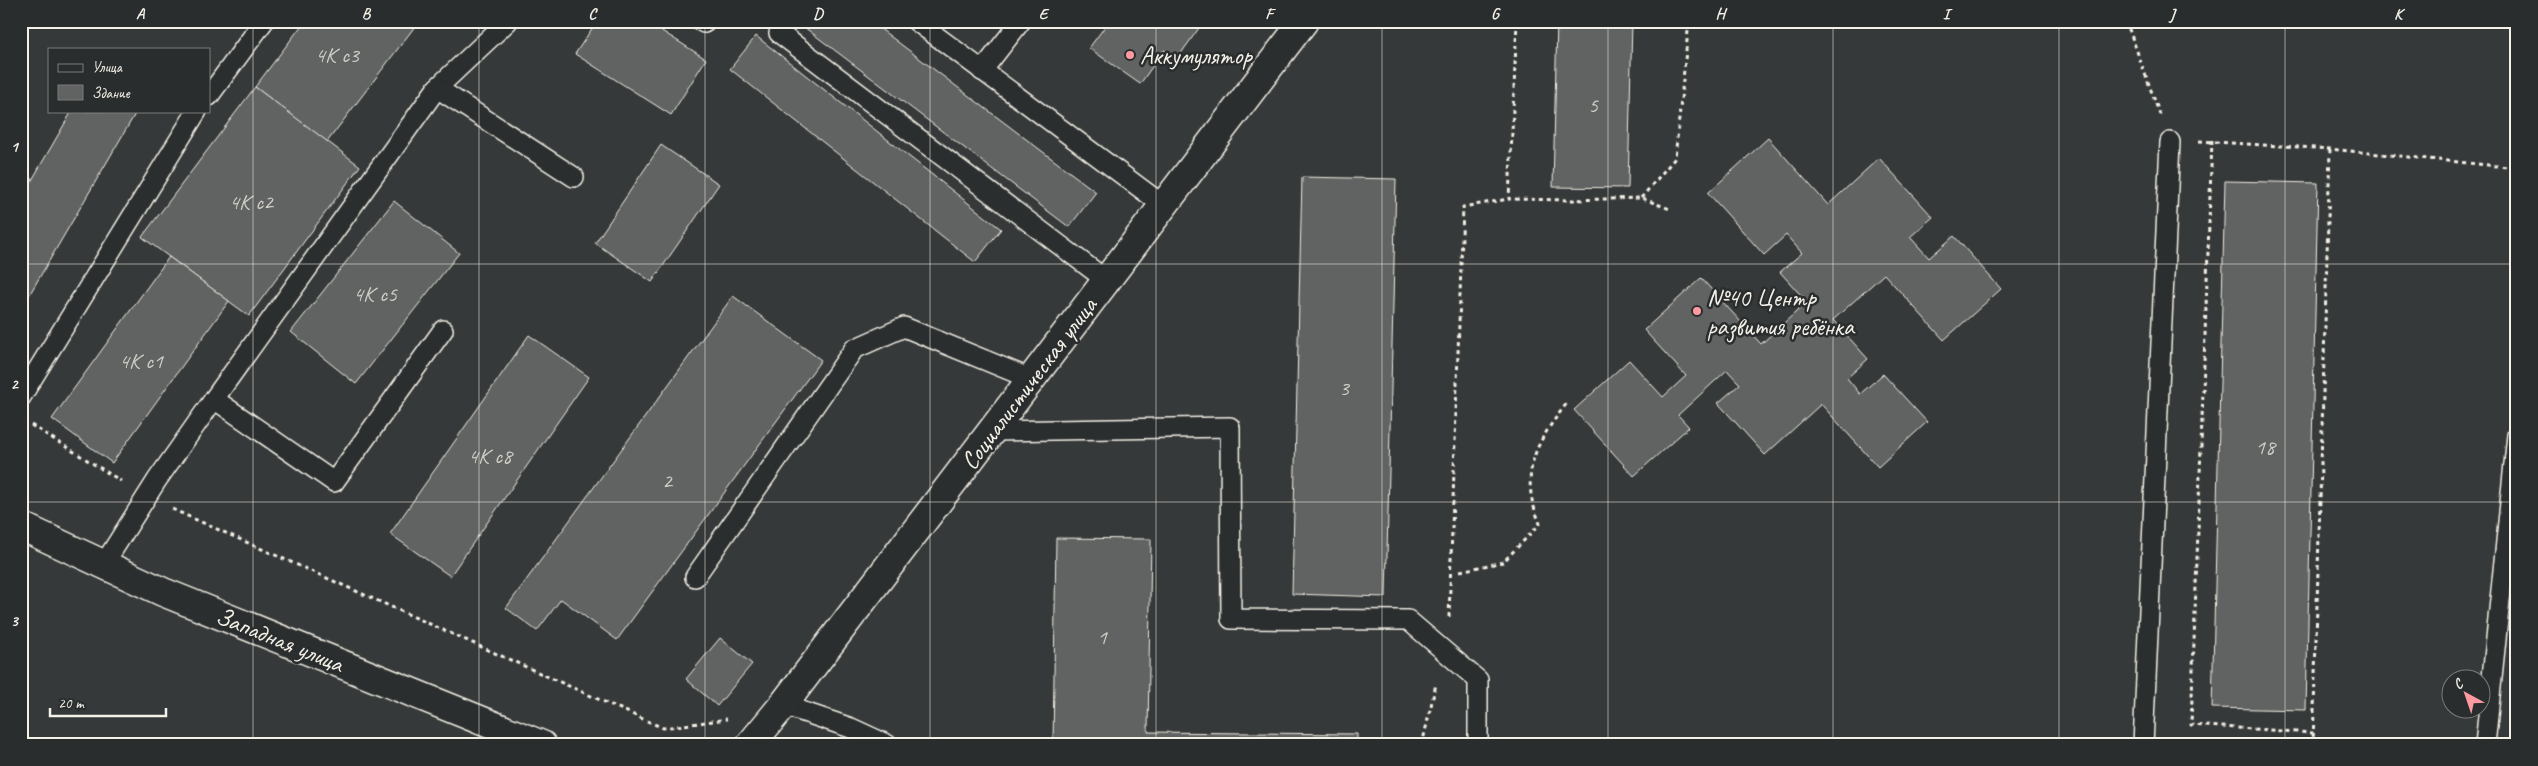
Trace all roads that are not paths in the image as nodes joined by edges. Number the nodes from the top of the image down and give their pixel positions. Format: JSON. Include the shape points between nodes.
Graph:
{"nodes":[{"id":1,"x":264,"y":21,"type":"edge"},
{"id":2,"x":508,"y":21,"type":"edge"},
{"id":3,"x":916,"y":21,"type":"edge"},
{"id":4,"x":1020,"y":21,"type":"edge"},
{"id":5,"x":1304,"y":21,"type":"edge"},
{"id":6,"x":779,"y":33,"type":"dead end"},
{"id":7,"x":982,"y":71,"type":"junction"},
{"id":8,"x":436,"y":88,"type":"junction"},
{"id":9,"x":210,"y":95,"type":"edge"},
{"id":10,"x":196,"y":112,"type":"edge"},
{"id":11,"x":2170,"y":142,"type":"road end"},
{"id":12,"x":574,"y":177,"type":"dead end"},
{"id":13,"x":1163,"y":205,"type":"junction"},
{"id":14,"x":1106,"y":280,"type":"junction"},
{"id":15,"x":443,"y":330,"type":"dead end"},
{"id":16,"x":1031,"y":379,"type":"junction"},
{"id":17,"x":21,"y":397,"type":"edge"},
{"id":18,"x":214,"y":399,"type":"junction"},
{"id":19,"x":991,"y":431,"type":"junction"},
{"id":20,"x":2517,"y":435,"type":"edge"},
{"id":21,"x":21,"y":526,"type":"edge"},
{"id":22,"x":104,"y":564,"type":"junction"},
{"id":23,"x":695,"y":577,"type":"dead end"},
{"id":24,"x":783,"y":705,"type":"junction"},
{"id":25,"x":542,"y":745,"type":"edge"},
{"id":26,"x":750,"y":745,"type":"edge"},
{"id":27,"x":888,"y":745,"type":"edge"},
{"id":28,"x":1478,"y":745,"type":"edge"},
{"id":29,"x":2143,"y":745,"type":"edge"},
{"id":30,"x":2485,"y":745,"type":"edge"}],
"edges":[{"from":1,"to":9,"type":"lane"},
{"from":2,"to":8,"type":"lane"},
{"from":3,"to":7,"type":"lane"},
{"from":4,"to":7,"type":"lane"},
{"from":5,"to":13,"type":"street","name":"Социалистическая улица"},
{"from":6,"to":14,"type":"lane"},
{"from":7,"to":13,"type":"lane"},
{"from":8,"to":12,"type":"lane"},
{"from":8,"to":18,"type":"lane"},
{"from":10,"to":17,"type":"lane"},
{"from":11,"to":29,"type":"lane"},
{"from":13,"to":14,"type":"street","name":"Социалистическая улица"},
{"from":14,"to":16,"type":"street","name":"Социалистическая улица"},
{"from":15,"to":18,"type":"lane","via":[[334,482]]},
{"from":16,"to":19,"type":"street","name":"Социалистическая улица"},
{"from":16,"to":23,"type":"lane","via":[[904,327],[854,349]]},
{"from":18,"to":22,"type":"lane"},
{"from":19,"to":24,"type":"street","name":"Социалистическая улица"},
{"from":19,"to":28,"type":"lane","via":[[1230,427],[1231,619],[1408,620],[1478,680]]},
{"from":20,"to":30,"type":"lane"},
{"from":21,"to":22,"type":"street","name":"Западная улица"},
{"from":22,"to":25,"type":"street","name":"Западная улица","via":[[163,592]]},
{"from":24,"to":26,"type":"street","name":"Социалистическая улица"},
{"from":24,"to":27,"type":"lane","via":[[851,728]]}]}
